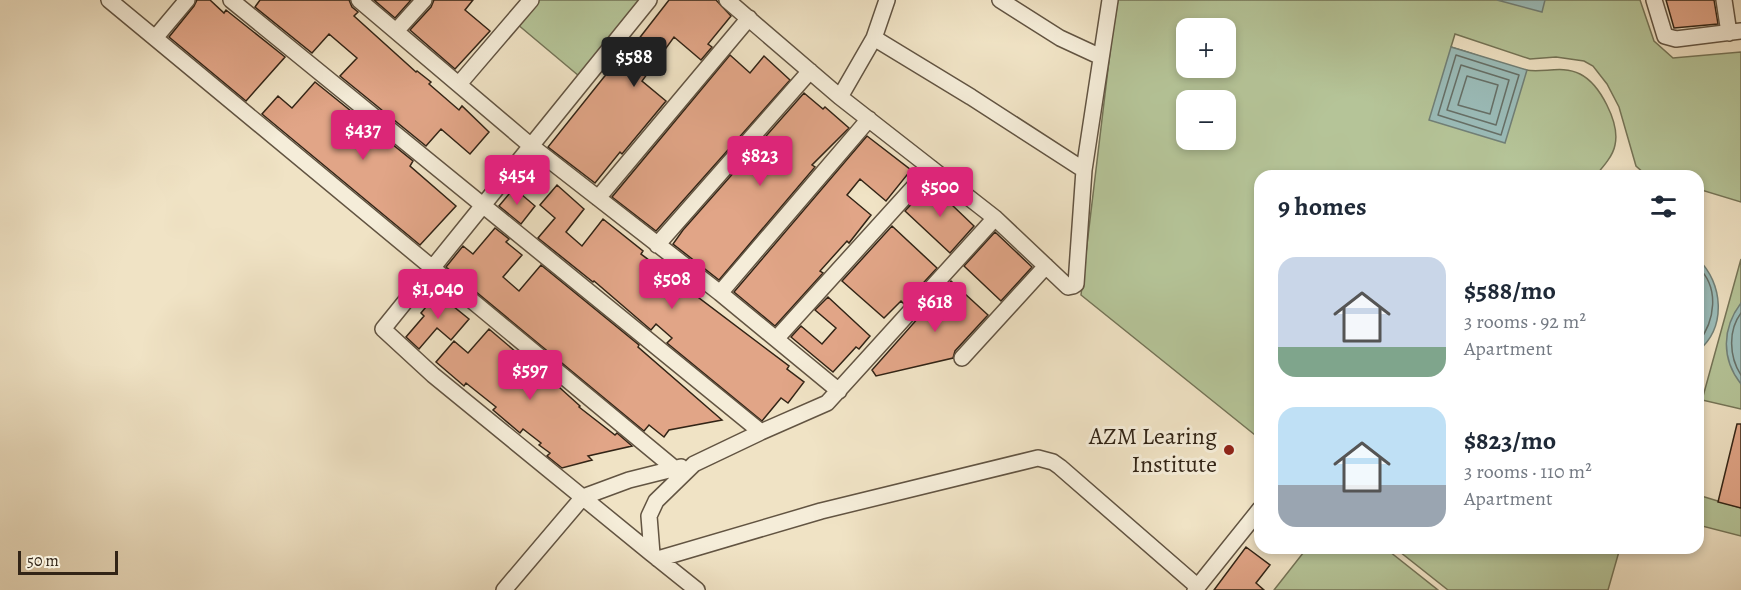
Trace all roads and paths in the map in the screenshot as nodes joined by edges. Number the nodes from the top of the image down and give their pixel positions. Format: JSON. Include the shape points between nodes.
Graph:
{"nodes":[{"id":1,"x":109,"y":0,"type":"edge"},
{"id":2,"x":187,"y":0,"type":"edge"},
{"id":3,"x":231,"y":0,"type":"edge"},
{"id":4,"x":359,"y":0,"type":"edge"},
{"id":5,"x":424,"y":0,"type":"edge"},
{"id":6,"x":531,"y":0,"type":"edge"},
{"id":7,"x":649,"y":0,"type":"edge"},
{"id":8,"x":727,"y":0,"type":"edge"},
{"id":9,"x":887,"y":0,"type":"edge"},
{"id":10,"x":1000,"y":0,"type":"edge"},
{"id":11,"x":1110,"y":0,"type":"edge"},
{"id":12,"x":1654,"y":0,"type":"edge"},
{"id":13,"x":1724,"y":0,"type":"edge"},
{"id":14,"x":1018,"y":5,"type":"edge"},
{"id":15,"x":749,"y":18,"type":"junction"},
{"id":16,"x":397,"y":30,"type":"junction"},
{"id":17,"x":1735,"y":32,"type":"edge"},
{"id":18,"x":155,"y":38,"type":"junction"},
{"id":19,"x":874,"y":38,"type":"junction"},
{"id":20,"x":1101,"y":57,"type":"junction"},
{"id":21,"x":810,"y":71,"type":"junction"},
{"id":22,"x":459,"y":84,"type":"junction"},
{"id":23,"x":840,"y":97,"type":"junction"},
{"id":24,"x":869,"y":119,"type":"junction"},
{"id":25,"x":530,"y":145,"type":"junction"},
{"id":26,"x":931,"y":168,"type":"junction"},
{"id":27,"x":1084,"y":170,"type":"junction"},
{"id":28,"x":598,"y":198,"type":"junction"},
{"id":29,"x":483,"y":206,"type":"junction"},
{"id":30,"x":995,"y":218,"type":"junction"},
{"id":31,"x":657,"y":245,"type":"junction"},
{"id":32,"x":1046,"y":266,"type":"junction"},
{"id":33,"x":433,"y":269,"type":"junction"},
{"id":34,"x":720,"y":294,"type":"junction"},
{"id":35,"x":776,"y":339,"type":"junction"},
{"id":36,"x":962,"y":358,"type":"dead end"},
{"id":37,"x":839,"y":391,"type":"junction"},
{"id":38,"x":761,"y":432,"type":"junction"},
{"id":39,"x":694,"y":464,"type":"junction"},
{"id":40,"x":674,"y":468,"type":"junction"},
{"id":41,"x":583,"y":497,"type":"junction"},
{"id":42,"x":1254,"y":517,"type":"edge"},
{"id":43,"x":655,"y":556,"type":"junction"},
{"id":44,"x":1197,"y":588,"type":"edge"},
{"id":45,"x":504,"y":590,"type":"edge"},
{"id":46,"x":697,"y":590,"type":"edge"}],
"edges":[{"from":1,"to":18,"type":"street"},
{"from":2,"to":18,"type":"street"},
{"from":3,"to":29,"type":"street"},
{"from":4,"to":16,"type":"street"},
{"from":5,"to":16,"type":"street"},
{"from":6,"to":22,"type":"street"},
{"from":7,"to":25,"type":"street"},
{"from":8,"to":15,"type":"street"},
{"from":9,"to":19,"type":"street"},
{"from":10,"to":14,"type":"street"},
{"from":11,"to":20,"type":"street"},
{"from":12,"to":17,"type":"street","via":[[1665,36],[1676,39]]},
{"from":13,"to":17,"type":"street"},
{"from":14,"to":20,"type":"street","via":[[1060,38]]},
{"from":15,"to":21,"type":"street"},
{"from":15,"to":28,"type":"street"},
{"from":16,"to":22,"type":"street"},
{"from":18,"to":33,"type":"street"},
{"from":19,"to":23,"type":"street"},
{"from":19,"to":27,"type":"street"},
{"from":20,"to":27,"type":"street"},
{"from":21,"to":23,"type":"street"},
{"from":21,"to":31,"type":"street"},
{"from":22,"to":25,"type":"street"},
{"from":23,"to":24,"type":"street"},
{"from":24,"to":26,"type":"street"},
{"from":24,"to":34,"type":"street"},
{"from":25,"to":28,"type":"street"},
{"from":25,"to":29,"type":"street"},
{"from":26,"to":30,"type":"street"},
{"from":26,"to":35,"type":"street"},
{"from":27,"to":32,"type":"street","via":[[1076,284],[1068,286]]},
{"from":28,"to":31,"type":"street"},
{"from":29,"to":33,"type":"street"},
{"from":29,"to":38,"type":"street"},
{"from":30,"to":32,"type":"street"},
{"from":30,"to":37,"type":"street"},
{"from":31,"to":34,"type":"street"},
{"from":32,"to":36,"type":"street"},
{"from":33,"to":40,"type":"street"},
{"from":33,"to":41,"type":"street","via":[[383,329]]},
{"from":34,"to":35,"type":"street"},
{"from":35,"to":37,"type":"street"},
{"from":37,"to":38,"type":"street","via":[[827,403]]},
{"from":38,"to":39,"type":"street"},
{"from":39,"to":40,"type":"street"},
{"from":39,"to":43,"type":"street","via":[[656,501],[649,516]]},
{"from":40,"to":41,"type":"street"},
{"from":41,"to":43,"type":"street"},
{"from":41,"to":45,"type":"street"},
{"from":42,"to":44,"type":"street"},
{"from":43,"to":44,"type":"street","via":[[1038,458],[1060,467]]},
{"from":43,"to":46,"type":"street"}]}
